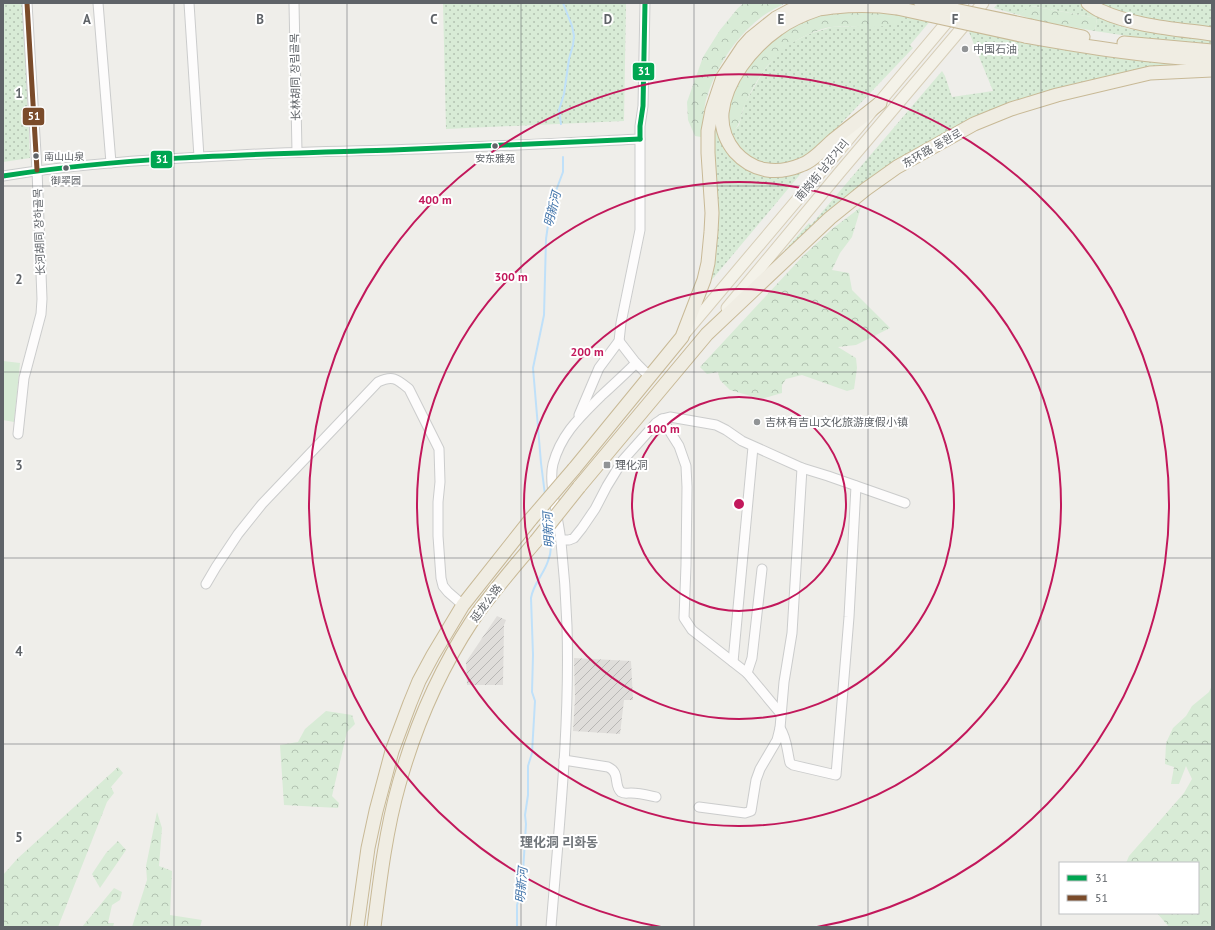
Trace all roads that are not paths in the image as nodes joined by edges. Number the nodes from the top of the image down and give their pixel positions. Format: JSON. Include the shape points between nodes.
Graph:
{"nodes":[{"id":1,"x":27,"y":3,"type":"edge"},
{"id":2,"x":98,"y":3,"type":"edge"},
{"id":3,"x":189,"y":3,"type":"edge"},
{"id":4,"x":294,"y":3,"type":"edge"},
{"id":5,"x":645,"y":3,"type":"edge"},
{"id":6,"x":808,"y":3,"type":"edge"},
{"id":7,"x":920,"y":3,"type":"edge"},
{"id":8,"x":963,"y":3,"type":"edge"},
{"id":9,"x":983,"y":3,"type":"edge"},
{"id":10,"x":1088,"y":3,"type":"edge"},
{"id":11,"x":1028,"y":31,"type":"junction"},
{"id":12,"x":1212,"y":34,"type":"edge"},
{"id":13,"x":1212,"y":51,"type":"edge"},
{"id":14,"x":1212,"y":60,"type":"edge"},
{"id":15,"x":1212,"y":70,"type":"edge"},
{"id":16,"x":880,"y":103,"type":"junction"},
{"id":17,"x":640,"y":139,"type":"junction"},
{"id":18,"x":297,"y":152,"type":"junction"},
{"id":19,"x":199,"y":157,"type":"junction"},
{"id":20,"x":111,"y":163,"type":"junction"},
{"id":21,"x":37,"y":170,"type":"junction"},
{"id":22,"x":3,"y":176,"type":"edge"},
{"id":23,"x":706,"y":334,"type":"junction"},
{"id":24,"x":682,"y":337,"type":"junction"},
{"id":25,"x":619,"y":340,"type":"junction"},
{"id":26,"x":636,"y":363,"type":"junction"},
{"id":27,"x":650,"y":377,"type":"junction"},
{"id":28,"x":578,"y":419,"type":"junction"},
{"id":29,"x":662,"y":419,"type":"junction"},
{"id":30,"x":18,"y":434,"type":"dead end"},
{"id":31,"x":753,"y":447,"type":"junction"},
{"id":32,"x":611,"y":449,"type":"junction"},
{"id":33,"x":623,"y":460,"type":"junction"},
{"id":34,"x":802,"y":468,"type":"junction"},
{"id":35,"x":856,"y":486,"type":"junction"},
{"id":36,"x":906,"y":503,"type":"dead end"},
{"id":37,"x":561,"y":540,"type":"junction"},
{"id":38,"x":762,"y":569,"type":"dead end"},
{"id":39,"x":206,"y":584,"type":"dead end"},
{"id":40,"x":463,"y":605,"type":"junction"},
{"id":41,"x":733,"y":662,"type":"junction"},
{"id":42,"x":747,"y":673,"type":"junction"},
{"id":43,"x":781,"y":714,"type":"junction"},
{"id":44,"x":780,"y":728,"type":"junction"},
{"id":45,"x":564,"y":760,"type":"junction"},
{"id":46,"x":656,"y":797,"type":"dead end"},
{"id":47,"x":699,"y":807,"type":"dead end"},
{"id":48,"x":358,"y":927,"type":"edge"},
{"id":49,"x":374,"y":927,"type":"edge"},
{"id":50,"x":551,"y":927,"type":"edge"}],
"edges":[{"from":1,"to":21,"type":"street","name":"长河胡同 장하골목"},
{"from":2,"to":20,"type":"street"},
{"from":3,"to":19,"type":"street"},
{"from":4,"to":18,"type":"street","name":"长林胡同 장림골목"},
{"from":5,"to":17,"type":"street"},
{"from":6,"to":24,"type":"highway","via":[[776,18],[751,38],[732,62],[717,92],[708,130],[711,247],[704,280]]},
{"from":7,"to":11,"type":"highway","bridge":true},
{"from":8,"to":16,"type":"main road","name":"南岗街 남강거리"},
{"from":9,"to":23,"type":"main road","name":"南岗街 남강거리"},
{"from":10,"to":12,"type":"highway","via":[[1118,18]]},
{"from":11,"to":13,"type":"highway"},
{"from":11,"to":14,"type":"highway","via":[[1087,46],[1146,55]]},
{"from":11,"to":16,"type":"highway","bridge":true,"via":[[897,8],[862,6],[820,9],[798,17],[778,29],[760,43],[742,64],[725,99],[722,126],[731,147],[742,160],[762,169],[783,170],[804,165]]},
{"from":15,"to":23,"type":"highway","name":"东环路 동환로","via":[[1150,74],[1094,86],[1011,109],[974,124],[897,167],[866,189],[830,218]]},
{"from":16,"to":24,"type":"main road","name":"南岗街 남강거리"},
{"from":17,"to":18,"type":"street"},
{"from":17,"to":25,"type":"street","via":[[640,230]]},
{"from":18,"to":19,"type":"street"},
{"from":19,"to":20,"type":"street"},
{"from":20,"to":21,"type":"street"},
{"from":21,"to":22,"type":"street"},
{"from":21,"to":30,"type":"street","name":"长河胡同 장하골목","via":[[41,314],[24,378]]},
{"from":23,"to":32,"type":"highway","name":"延龙公路"},
{"from":24,"to":27,"type":"highway","name":"延龙公路"},
{"from":25,"to":26,"type":"street"},
{"from":25,"to":28,"type":"street","via":[[599,368]]},
{"from":26,"to":27,"type":"street"},
{"from":26,"to":28,"type":"street"},
{"from":27,"to":40,"type":"highway","name":"延龙公路","bridge":true},
{"from":28,"to":37,"type":"street","via":[[565,438],[553,464],[551,475]]},
{"from":29,"to":31,"type":"street","via":[[670,417],[716,425]]},
{"from":29,"to":33,"type":"street"},
{"from":29,"to":41,"type":"street","via":[[679,446],[686,466],[684,618],[692,630]]},
{"from":31,"to":34,"type":"street"},
{"from":31,"to":41,"type":"street"},
{"from":32,"to":33,"type":"street"},
{"from":32,"to":49,"type":"highway","name":"延龙公路","bridge":true,"via":[[493,592],[472,621],[446,666],[418,723],[398,785],[385,849]]},
{"from":33,"to":37,"type":"street","via":[[582,528],[574,538]]},
{"from":34,"to":35,"type":"street"},
{"from":34,"to":43,"type":"street","via":[[792,633]]},
{"from":35,"to":36,"type":"street"},
{"from":35,"to":44,"type":"street","via":[[836,775],[790,763],[784,733]]},
{"from":37,"to":45,"type":"street","via":[[568,662]]},
{"from":38,"to":42,"type":"street","via":[[752,658]]},
{"from":39,"to":40,"type":"street","via":[[262,504],[378,382],[393,378],[409,389],[438,449],[438,536],[441,578],[443,586]]},
{"from":40,"to":48,"type":"highway","name":"延龙公路","via":[[419,681],[392,751],[368,848]]},
{"from":41,"to":42,"type":"street"},
{"from":42,"to":43,"type":"street"},
{"from":43,"to":44,"type":"street"},
{"from":44,"to":47,"type":"street","via":[[777,740],[756,780],[751,811],[744,813]]},
{"from":45,"to":46,"type":"street","via":[[608,767],[615,772],[619,788],[624,793]]},
{"from":45,"to":50,"type":"street"}]}
